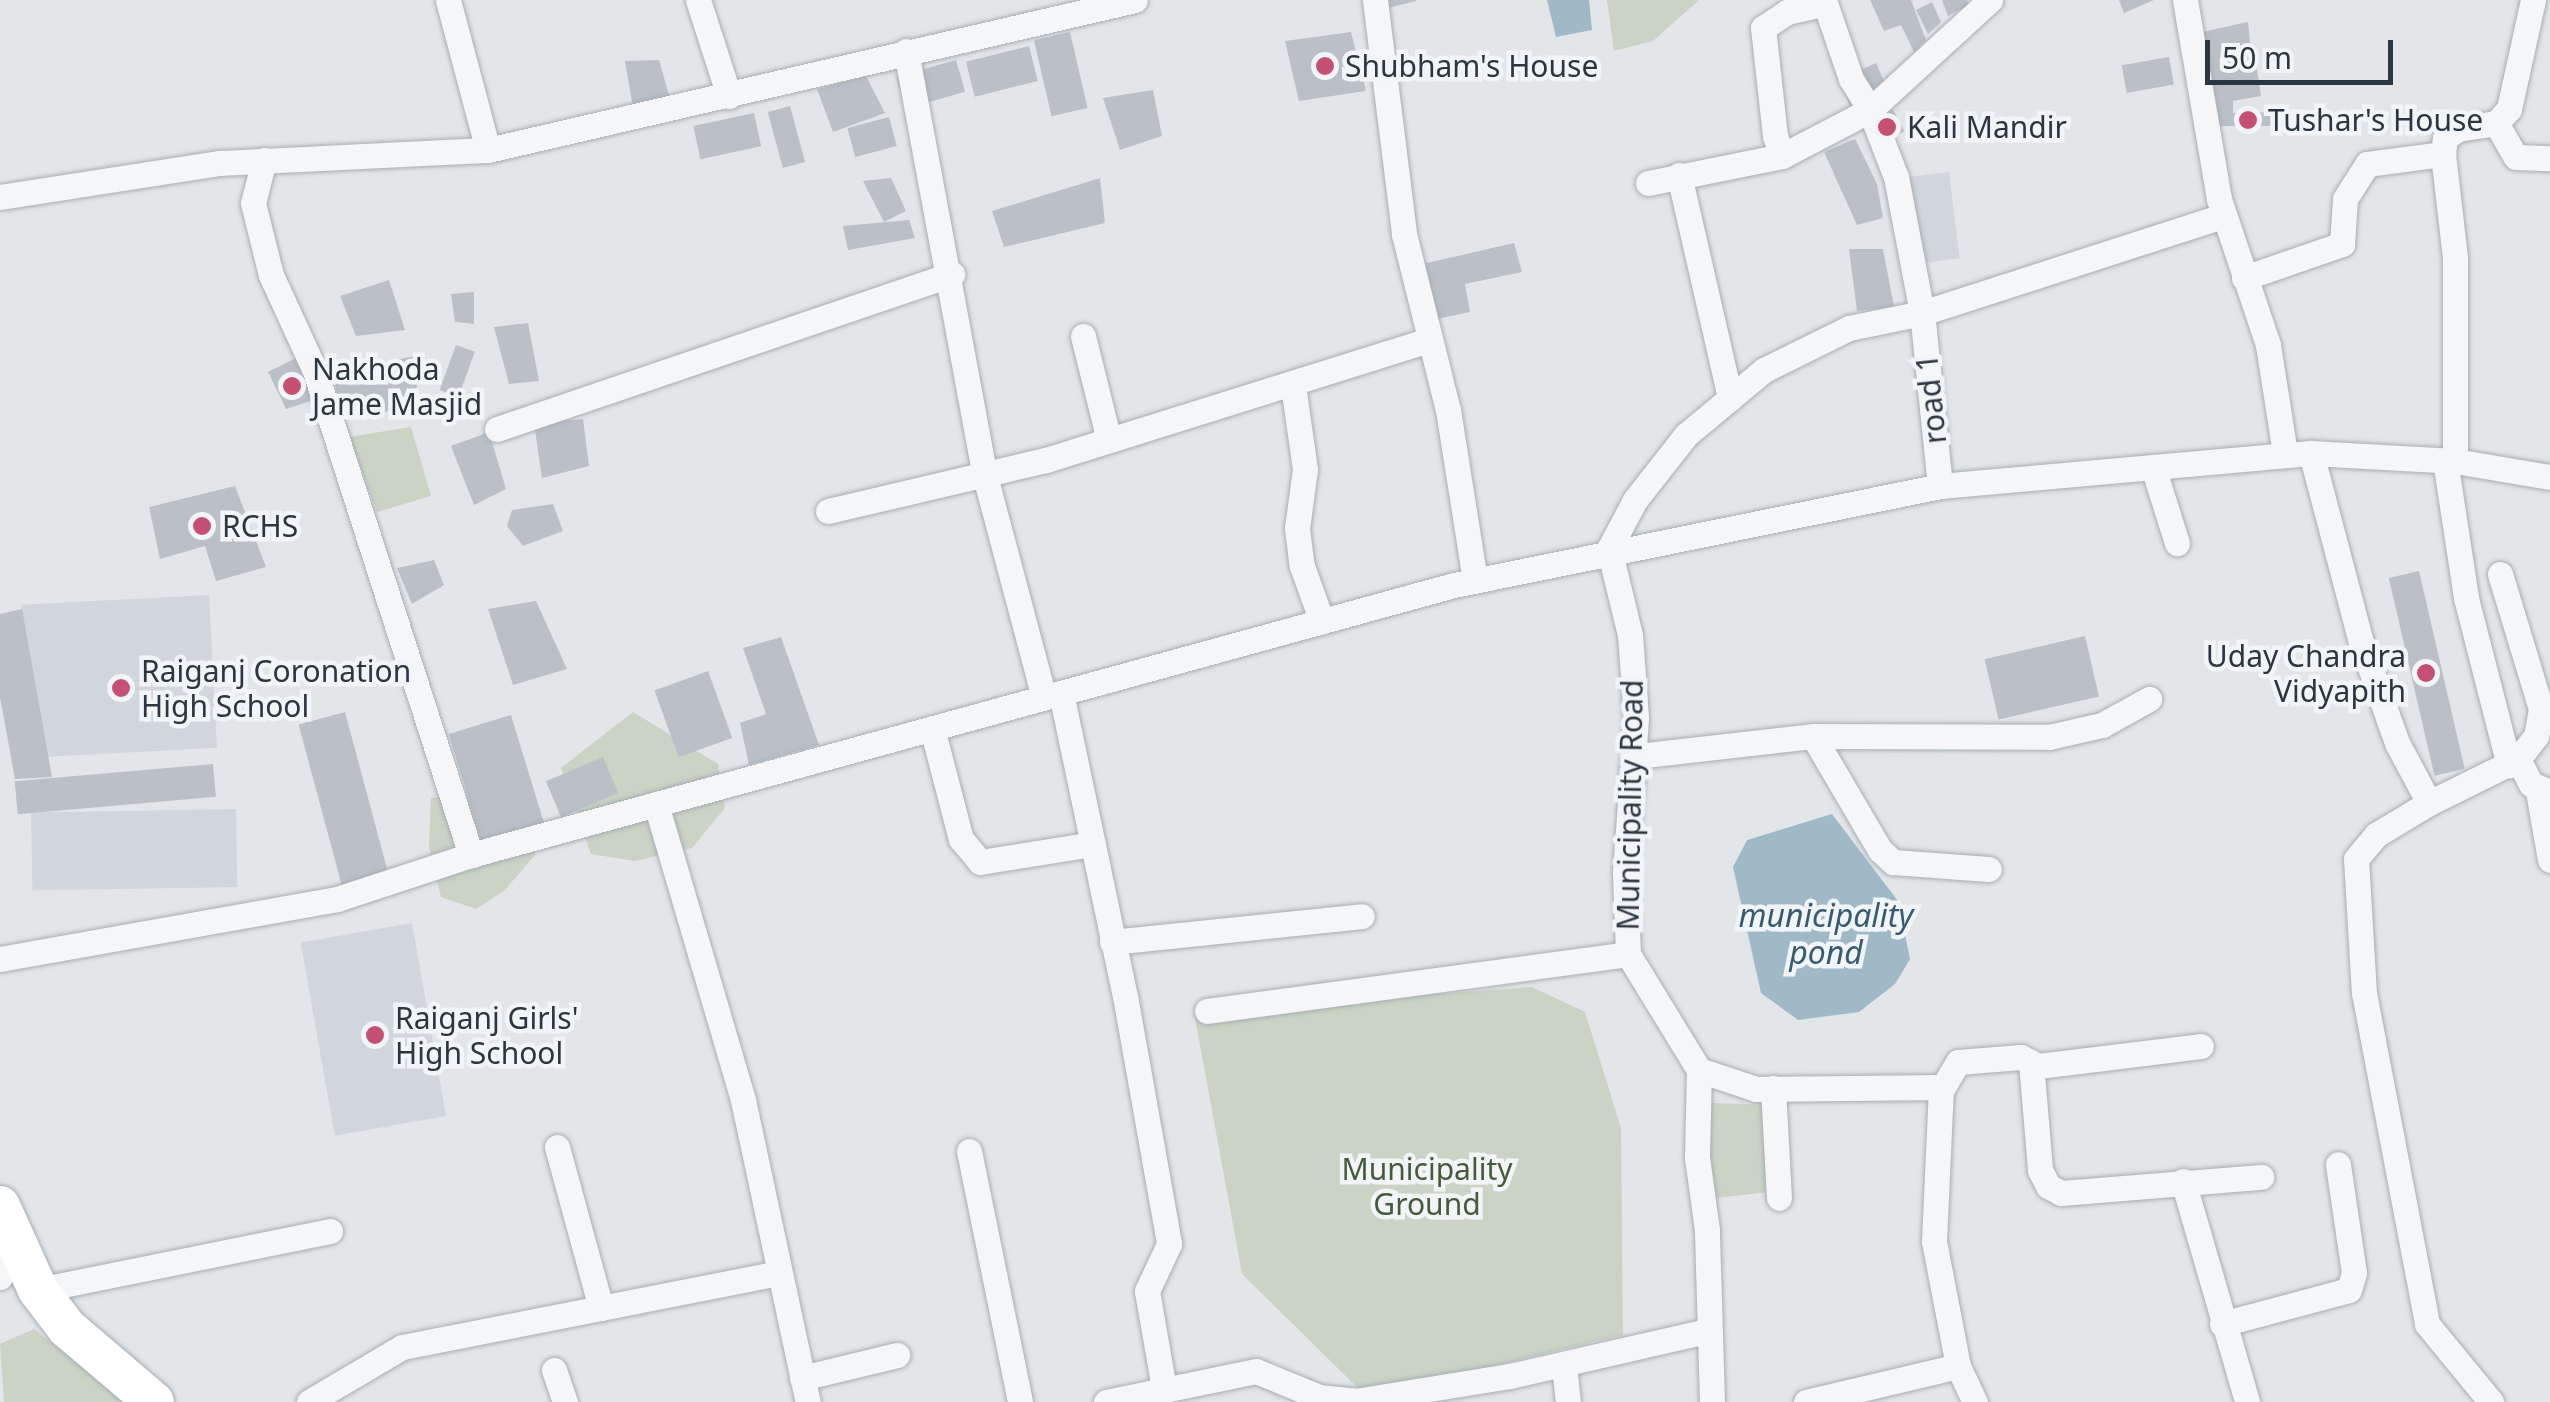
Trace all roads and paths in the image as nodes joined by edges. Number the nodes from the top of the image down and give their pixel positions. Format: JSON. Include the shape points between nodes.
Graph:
{"nodes":[{"id":1,"x":448,"y":0,"type":"edge"},
{"id":2,"x":698,"y":0,"type":"edge"},
{"id":3,"x":1135,"y":0,"type":"edge"},
{"id":4,"x":1375,"y":0,"type":"edge"},
{"id":5,"x":1990,"y":0,"type":"edge"},
{"id":6,"x":2185,"y":0,"type":"edge"},
{"id":7,"x":1824,"y":2,"type":"edge"},
{"id":8,"x":2537,"y":4,"type":"edge"},
{"id":9,"x":906,"y":51,"type":"junction"},
{"id":10,"x":729,"y":96,"type":"junction"},
{"id":11,"x":1870,"y":110,"type":"junction"},
{"id":12,"x":2496,"y":123,"type":"junction"},
{"id":13,"x":488,"y":150,"type":"junction"},
{"id":14,"x":2442,"y":154,"type":"junction"},
{"id":15,"x":1782,"y":156,"type":"junction"},
{"id":16,"x":2550,"y":158,"type":"edge"},
{"id":17,"x":264,"y":160,"type":"junction"},
{"id":18,"x":1680,"y":174,"type":"junction"},
{"id":19,"x":1648,"y":183,"type":"dead end"},
{"id":20,"x":0,"y":198,"type":"edge"},
{"id":21,"x":2223,"y":216,"type":"junction"},
{"id":22,"x":952,"y":274,"type":"junction"},
{"id":23,"x":2244,"y":278,"type":"junction"},
{"id":24,"x":1922,"y":313,"type":"junction"},
{"id":25,"x":1083,"y":336,"type":"dead end"},
{"id":26,"x":1428,"y":340,"type":"junction"},
{"id":27,"x":1293,"y":385,"type":"junction"},
{"id":28,"x":1730,"y":398,"type":"junction"},
{"id":29,"x":497,"y":429,"type":"dead end"},
{"id":30,"x":1109,"y":440,"type":"junction"},
{"id":31,"x":2298,"y":453,"type":"junction"},
{"id":32,"x":2450,"y":460,"type":"junction"},
{"id":33,"x":2153,"y":467,"type":"junction"},
{"id":34,"x":986,"y":476,"type":"junction"},
{"id":35,"x":2550,"y":477,"type":"edge"},
{"id":36,"x":1940,"y":486,"type":"junction"},
{"id":37,"x":828,"y":512,"type":"dead end"},
{"id":38,"x":2176,"y":543,"type":"dead end"},
{"id":39,"x":1608,"y":549,"type":"junction"},
{"id":40,"x":2500,"y":574,"type":"dead end"},
{"id":41,"x":1475,"y":580,"type":"junction"},
{"id":42,"x":1322,"y":622,"type":"junction"},
{"id":43,"x":1052,"y":695,"type":"junction"},
{"id":44,"x":2148,"y":699,"type":"dead end"},
{"id":45,"x":932,"y":728,"type":"junction"},
{"id":46,"x":1813,"y":736,"type":"junction"},
{"id":47,"x":1637,"y":756,"type":"junction"},
{"id":48,"x":2514,"y":762,"type":"junction"},
{"id":49,"x":2544,"y":792,"type":"edge"},
{"id":50,"x":2429,"y":803,"type":"junction"},
{"id":51,"x":656,"y":804,"type":"junction"},
{"id":52,"x":1093,"y":844,"type":"junction"},
{"id":53,"x":471,"y":855,"type":"junction"},
{"id":54,"x":2550,"y":860,"type":"edge"},
{"id":55,"x":1990,"y":869,"type":"dead end"},
{"id":56,"x":1362,"y":916,"type":"dead end"},
{"id":57,"x":1112,"y":942,"type":"junction"},
{"id":58,"x":1628,"y":954,"type":"junction"},
{"id":59,"x":0,"y":959,"type":"edge"},
{"id":60,"x":1208,"y":1011,"type":"dead end"},
{"id":61,"x":2201,"y":1046,"type":"dead end"},
{"id":62,"x":2032,"y":1062,"type":"junction"},
{"id":63,"x":1699,"y":1070,"type":"junction"},
{"id":64,"x":1941,"y":1087,"type":"junction"},
{"id":65,"x":1773,"y":1088,"type":"junction"},
{"id":66,"x":557,"y":1147,"type":"dead end"},
{"id":67,"x":970,"y":1151,"type":"dead end"},
{"id":68,"x":2338,"y":1164,"type":"dead end"},
{"id":69,"x":2261,"y":1177,"type":"dead end"},
{"id":70,"x":2184,"y":1182,"type":"junction"},
{"id":71,"x":1779,"y":1198,"type":"dead end"},
{"id":72,"x":0,"y":1206,"type":"edge"},
{"id":73,"x":330,"y":1231,"type":"dead end"},
{"id":74,"x":5,"y":1266,"type":"edge"},
{"id":75,"x":778,"y":1272,"type":"junction"},
{"id":76,"x":38,"y":1290,"type":"junction"},
{"id":77,"x":601,"y":1308,"type":"junction"},
{"id":78,"x":2222,"y":1324,"type":"junction"},
{"id":79,"x":1706,"y":1331,"type":"junction"},
{"id":80,"x":897,"y":1354,"type":"dead end"},
{"id":81,"x":1564,"y":1365,"type":"junction"},
{"id":82,"x":1958,"y":1366,"type":"junction"},
{"id":83,"x":554,"y":1370,"type":"dead end"},
{"id":84,"x":1164,"y":1388,"type":"junction"},
{"id":85,"x":805,"y":1390,"type":"edge"},
{"id":86,"x":1131,"y":1398,"type":"edge"},
{"id":87,"x":154,"y":1402,"type":"edge"},
{"id":88,"x":309,"y":1402,"type":"edge"},
{"id":89,"x":565,"y":1402,"type":"edge"},
{"id":90,"x":1020,"y":1402,"type":"edge"},
{"id":91,"x":1106,"y":1402,"type":"edge"},
{"id":92,"x":1568,"y":1402,"type":"edge"},
{"id":93,"x":1712,"y":1402,"type":"edge"},
{"id":94,"x":1806,"y":1402,"type":"edge"},
{"id":95,"x":1974,"y":1402,"type":"edge"},
{"id":96,"x":2247,"y":1402,"type":"edge"},
{"id":97,"x":2492,"y":1402,"type":"edge"}],
"edges":[{"from":1,"to":13,"type":"street"},
{"from":2,"to":10,"type":"street"},
{"from":3,"to":9,"type":"street"},
{"from":4,"to":26,"type":"street","via":[[1404,234]]},
{"from":5,"to":11,"type":"street"},
{"from":6,"to":21,"type":"street"},
{"from":7,"to":11,"type":"street","name":"road 1"},
{"from":7,"to":15,"type":"street","via":[[1787,12],[1763,28],[1760,46]]},
{"from":8,"to":12,"type":"street","via":[[2509,109]]},
{"from":9,"to":10,"type":"street"},
{"from":9,"to":22,"type":"street"},
{"from":10,"to":13,"type":"street"},
{"from":11,"to":15,"type":"street"},
{"from":11,"to":24,"type":"street","name":"road 1","via":[[1896,177]]},
{"from":12,"to":14,"type":"street","via":[[2458,129],[2445,138]]},
{"from":12,"to":16,"type":"street","via":[[2516,157]]},
{"from":13,"to":17,"type":"street"},
{"from":14,"to":23,"type":"street","via":[[2367,164],[2345,200],[2342,244]]},
{"from":14,"to":32,"type":"street","via":[[2454,258]]},
{"from":15,"to":18,"type":"street"},
{"from":17,"to":20,"type":"street"},
{"from":17,"to":53,"type":"street","via":[[253,203],[275,288],[315,371]]},
{"from":18,"to":19,"type":"street"},
{"from":18,"to":28,"type":"street"},
{"from":21,"to":23,"type":"street"},
{"from":21,"to":24,"type":"street"},
{"from":22,"to":29,"type":"street"},
{"from":22,"to":34,"type":"street"},
{"from":23,"to":31,"type":"street"},
{"from":24,"to":28,"type":"street","via":[[1818,341],[1764,370]]},
{"from":24,"to":36,"type":"street","name":"road 1"},
{"from":25,"to":30,"type":"street"},
{"from":26,"to":27,"type":"street"},
{"from":26,"to":41,"type":"street","via":[[1448,410]]},
{"from":27,"to":30,"type":"street"},
{"from":27,"to":42,"type":"street","via":[[1305,468],[1296,528]]},
{"from":28,"to":39,"type":"street","via":[[1664,461]]},
{"from":30,"to":34,"type":"street"},
{"from":31,"to":32,"type":"street"},
{"from":31,"to":33,"type":"street"},
{"from":31,"to":50,"type":"street","via":[[2397,743]]},
{"from":32,"to":35,"type":"street"},
{"from":32,"to":48,"type":"street","via":[[2466,598]]},
{"from":33,"to":36,"type":"street"},
{"from":33,"to":38,"type":"street"},
{"from":34,"to":37,"type":"street"},
{"from":34,"to":43,"type":"street"},
{"from":36,"to":39,"type":"street"},
{"from":39,"to":41,"type":"street"},
{"from":39,"to":47,"type":"street","name":"Municipality Road","via":[[1630,635]]},
{"from":40,"to":48,"type":"street","via":[[2542,709],[2536,736]]},
{"from":41,"to":42,"type":"street"},
{"from":42,"to":43,"type":"street"},
{"from":43,"to":45,"type":"street"},
{"from":43,"to":52,"type":"street"},
{"from":44,"to":46,"type":"street","via":[[2102,725],[2049,737]]},
{"from":45,"to":51,"type":"street"},
{"from":45,"to":52,"type":"street","via":[[962,839],[980,862]]},
{"from":46,"to":47,"type":"street"},
{"from":46,"to":55,"type":"street","via":[[1893,862]]},
{"from":47,"to":58,"type":"street","name":"Municipality Road","via":[[1626,840]]},
{"from":48,"to":49,"type":"street"},
{"from":48,"to":50,"type":"street"},
{"from":49,"to":54,"type":"street"},
{"from":50,"to":97,"type":"street","via":[[2363,844],[2356,858],[2364,993],[2427,1324]]},
{"from":51,"to":53,"type":"street"},
{"from":51,"to":75,"type":"street","via":[[742,1100]]},
{"from":52,"to":57,"type":"street"},
{"from":53,"to":59,"type":"street","via":[[336,899]]},
{"from":56,"to":57,"type":"street"},
{"from":57,"to":84,"type":"street","via":[[1169,1244],[1160,1276],[1147,1291]]},
{"from":58,"to":60,"type":"street"},
{"from":58,"to":63,"type":"street","name":"Municipality Road"},
{"from":61,"to":62,"type":"street"},
{"from":62,"to":64,"type":"street","via":[[1958,1062]]},
{"from":62,"to":70,"type":"street","via":[[2040,1170],[2048,1186],[2091,1196]]},
{"from":63,"to":65,"type":"street"},
{"from":63,"to":79,"type":"street","name":"Municipality Road"},
{"from":64,"to":65,"type":"street"},
{"from":64,"to":82,"type":"street","via":[[1934,1241]]},
{"from":65,"to":71,"type":"street"},
{"from":66,"to":77,"type":"street"},
{"from":67,"to":90,"type":"street"},
{"from":68,"to":78,"type":"street","via":[[2354,1273],[2350,1290]]},
{"from":69,"to":70,"type":"street"},
{"from":70,"to":78,"type":"street"},
{"from":72,"to":74,"type":"main road"},
{"from":73,"to":76,"type":"street"},
{"from":74,"to":76,"type":"main road"},
{"from":75,"to":77,"type":"street"},
{"from":75,"to":85,"type":"street"},
{"from":76,"to":87,"type":"main road","via":[[68,1328]]},
{"from":77,"to":88,"type":"street","via":[[402,1347]]},
{"from":78,"to":96,"type":"street"},
{"from":79,"to":81,"type":"street"},
{"from":79,"to":93,"type":"street","name":"Municipality Road"},
{"from":80,"to":85,"type":"street"},
{"from":81,"to":84,"type":"street","via":[[1355,1401],[1319,1397],[1256,1371]]},
{"from":81,"to":92,"type":"street"},
{"from":82,"to":94,"type":"street"},
{"from":82,"to":95,"type":"street"},
{"from":83,"to":89,"type":"street"},
{"from":84,"to":86,"type":"street"},
{"from":86,"to":91,"type":"street"}]}
